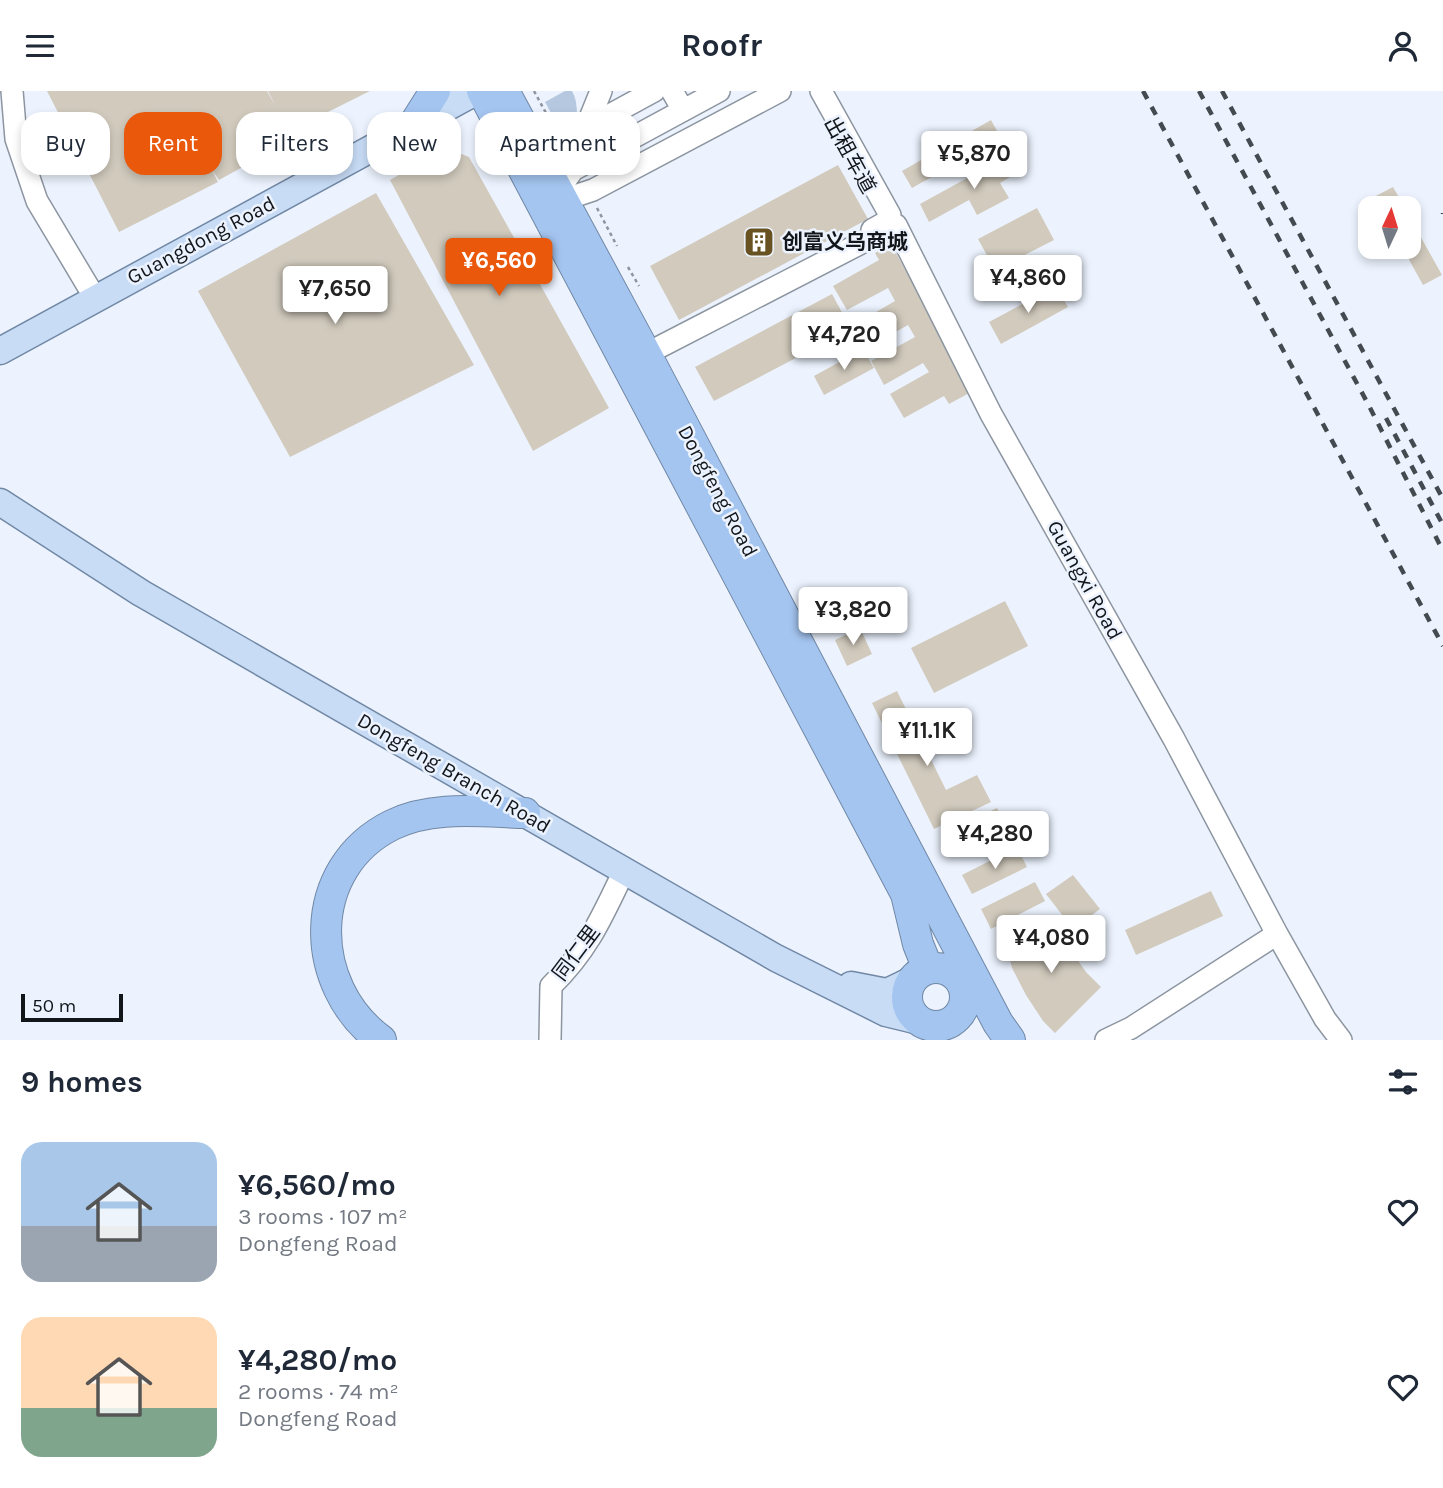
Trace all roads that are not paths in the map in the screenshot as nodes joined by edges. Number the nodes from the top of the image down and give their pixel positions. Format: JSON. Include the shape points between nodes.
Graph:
{"nodes":[{"id":1,"x":12,"y":91,"type":"edge"},
{"id":2,"x":435,"y":91,"type":"edge"},
{"id":3,"x":479,"y":91,"type":"edge"},
{"id":4,"x":504,"y":91,"type":"edge"},
{"id":5,"x":601,"y":91,"type":"edge"},
{"id":6,"x":654,"y":91,"type":"edge"},
{"id":7,"x":710,"y":91,"type":"edge"},
{"id":8,"x":719,"y":91,"type":"edge"},
{"id":9,"x":780,"y":91,"type":"edge"},
{"id":10,"x":794,"y":91,"type":"edge"},
{"id":11,"x":809,"y":91,"type":"edge"},
{"id":12,"x":821,"y":91,"type":"edge"},
{"id":13,"x":679,"y":103,"type":"edge"},
{"id":14,"x":421,"y":112,"type":"edge"},
{"id":15,"x":439,"y":112,"type":"edge"},
{"id":16,"x":516,"y":112,"type":"edge"},
{"id":17,"x":593,"y":112,"type":"edge"},
{"id":18,"x":621,"y":112,"type":"edge"},
{"id":19,"x":640,"y":127,"type":"edge"},
{"id":20,"x":367,"y":150,"type":"edge"},
{"id":21,"x":550,"y":175,"type":"edge"},
{"id":22,"x":618,"y":177,"type":"junction"},
{"id":23,"x":563,"y":201,"type":"junction"},
{"id":24,"x":890,"y":221,"type":"junction"},
{"id":25,"x":94,"y":298,"type":"junction"},
{"id":26,"x":0,"y":351,"type":"edge"},
{"id":27,"x":646,"y":354,"type":"junction"},
{"id":28,"x":0,"y":493,"type":"edge"},
{"id":29,"x":0,"y":502,"type":"edge"},
{"id":30,"x":525,"y":813,"type":"junction"},
{"id":31,"x":624,"y":871,"type":"junction"},
{"id":32,"x":1277,"y":933,"type":"junction"},
{"id":33,"x":965,"y":959,"type":"junction"},
{"id":34,"x":906,"y":980,"type":"junction"},
{"id":35,"x":965,"y":989,"type":"junction"},
{"id":36,"x":1004,"y":1032,"type":"edge"},
{"id":37,"x":931,"y":1034,"type":"edge"},
{"id":38,"x":381,"y":1040,"type":"edge"},
{"id":39,"x":550,"y":1040,"type":"edge"},
{"id":40,"x":1106,"y":1040,"type":"edge"},
{"id":41,"x":1341,"y":1040,"type":"edge"}],
"edges":[{"from":1,"to":25,"type":"street","via":[[16,139],[37,201]]},
{"from":2,"to":14,"type":"highway"},
{"from":3,"to":15,"type":"main road","name":"Guangdong Road"},
{"from":3,"to":34,"type":"highway","name":"Dongfeng Road","via":[[906,894]]},
{"from":4,"to":16,"type":"highway","name":"Dongfeng Road"},
{"from":5,"to":17,"type":"street"},
{"from":6,"to":18,"type":"street"},
{"from":7,"to":13,"type":"street"},
{"from":8,"to":13,"type":"street"},
{"from":9,"to":22,"type":"street"},
{"from":10,"to":22,"type":"street","via":[[633,175]]},
{"from":11,"to":24,"type":"street","name":"出租车道","via":[[819,98]]},
{"from":12,"to":24,"type":"street","name":"出租车道"},
{"from":13,"to":19,"type":"street"},
{"from":13,"to":23,"type":"street","via":[[573,170],[565,181]]},
{"from":20,"to":25,"type":"main road","name":"Guangdong Road"},
{"from":21,"to":23,"type":"highway","name":"Dongfeng Road"},
{"from":22,"to":23,"type":"street"},
{"from":23,"to":27,"type":"highway","name":"Dongfeng Road"},
{"from":24,"to":27,"type":"street","via":[[821,263]]},
{"from":24,"to":32,"type":"street","name":"Guangxi Road"},
{"from":25,"to":26,"type":"main road","name":"Guangdong Road"},
{"from":27,"to":33,"type":"highway","name":"Dongfeng Road"},
{"from":28,"to":34,"type":"main road","name":"Dongfeng Branch Road","via":[[143,584],[778,952],[856,988]]},
{"from":29,"to":30,"type":"main road","name":"Dongfeng Branch Road","via":[[141,593]]},
{"from":30,"to":31,"type":"main road","name":"Dongfeng Branch Road"},
{"from":30,"to":38,"type":"highway","via":[[447,811],[418,816],[392,825],[363,845],[342,871],[327,904],[328,958],[351,1012]]},
{"from":31,"to":34,"type":"main road","name":"Dongfeng Branch Road","via":[[776,958]]},
{"from":31,"to":39,"type":"street","name":"同仁里","via":[[594,934],[551,986]]},
{"from":32,"to":40,"type":"street"},
{"from":32,"to":41,"type":"street","name":"Guangxi Road"},
{"from":33,"to":35,"type":"highway"},
{"from":33,"to":36,"type":"highway","name":"Dongfeng Road"},
{"from":34,"to":35,"type":"highway","via":[[944,969]]},
{"from":34,"to":37,"type":"highway"},
{"from":34,"to":37,"type":"highway","name":"Dongfeng Road","via":[[908,1006]]},
{"from":35,"to":36,"type":"highway"},
{"from":35,"to":37,"type":"highway","via":[[961,1014]]}]}
